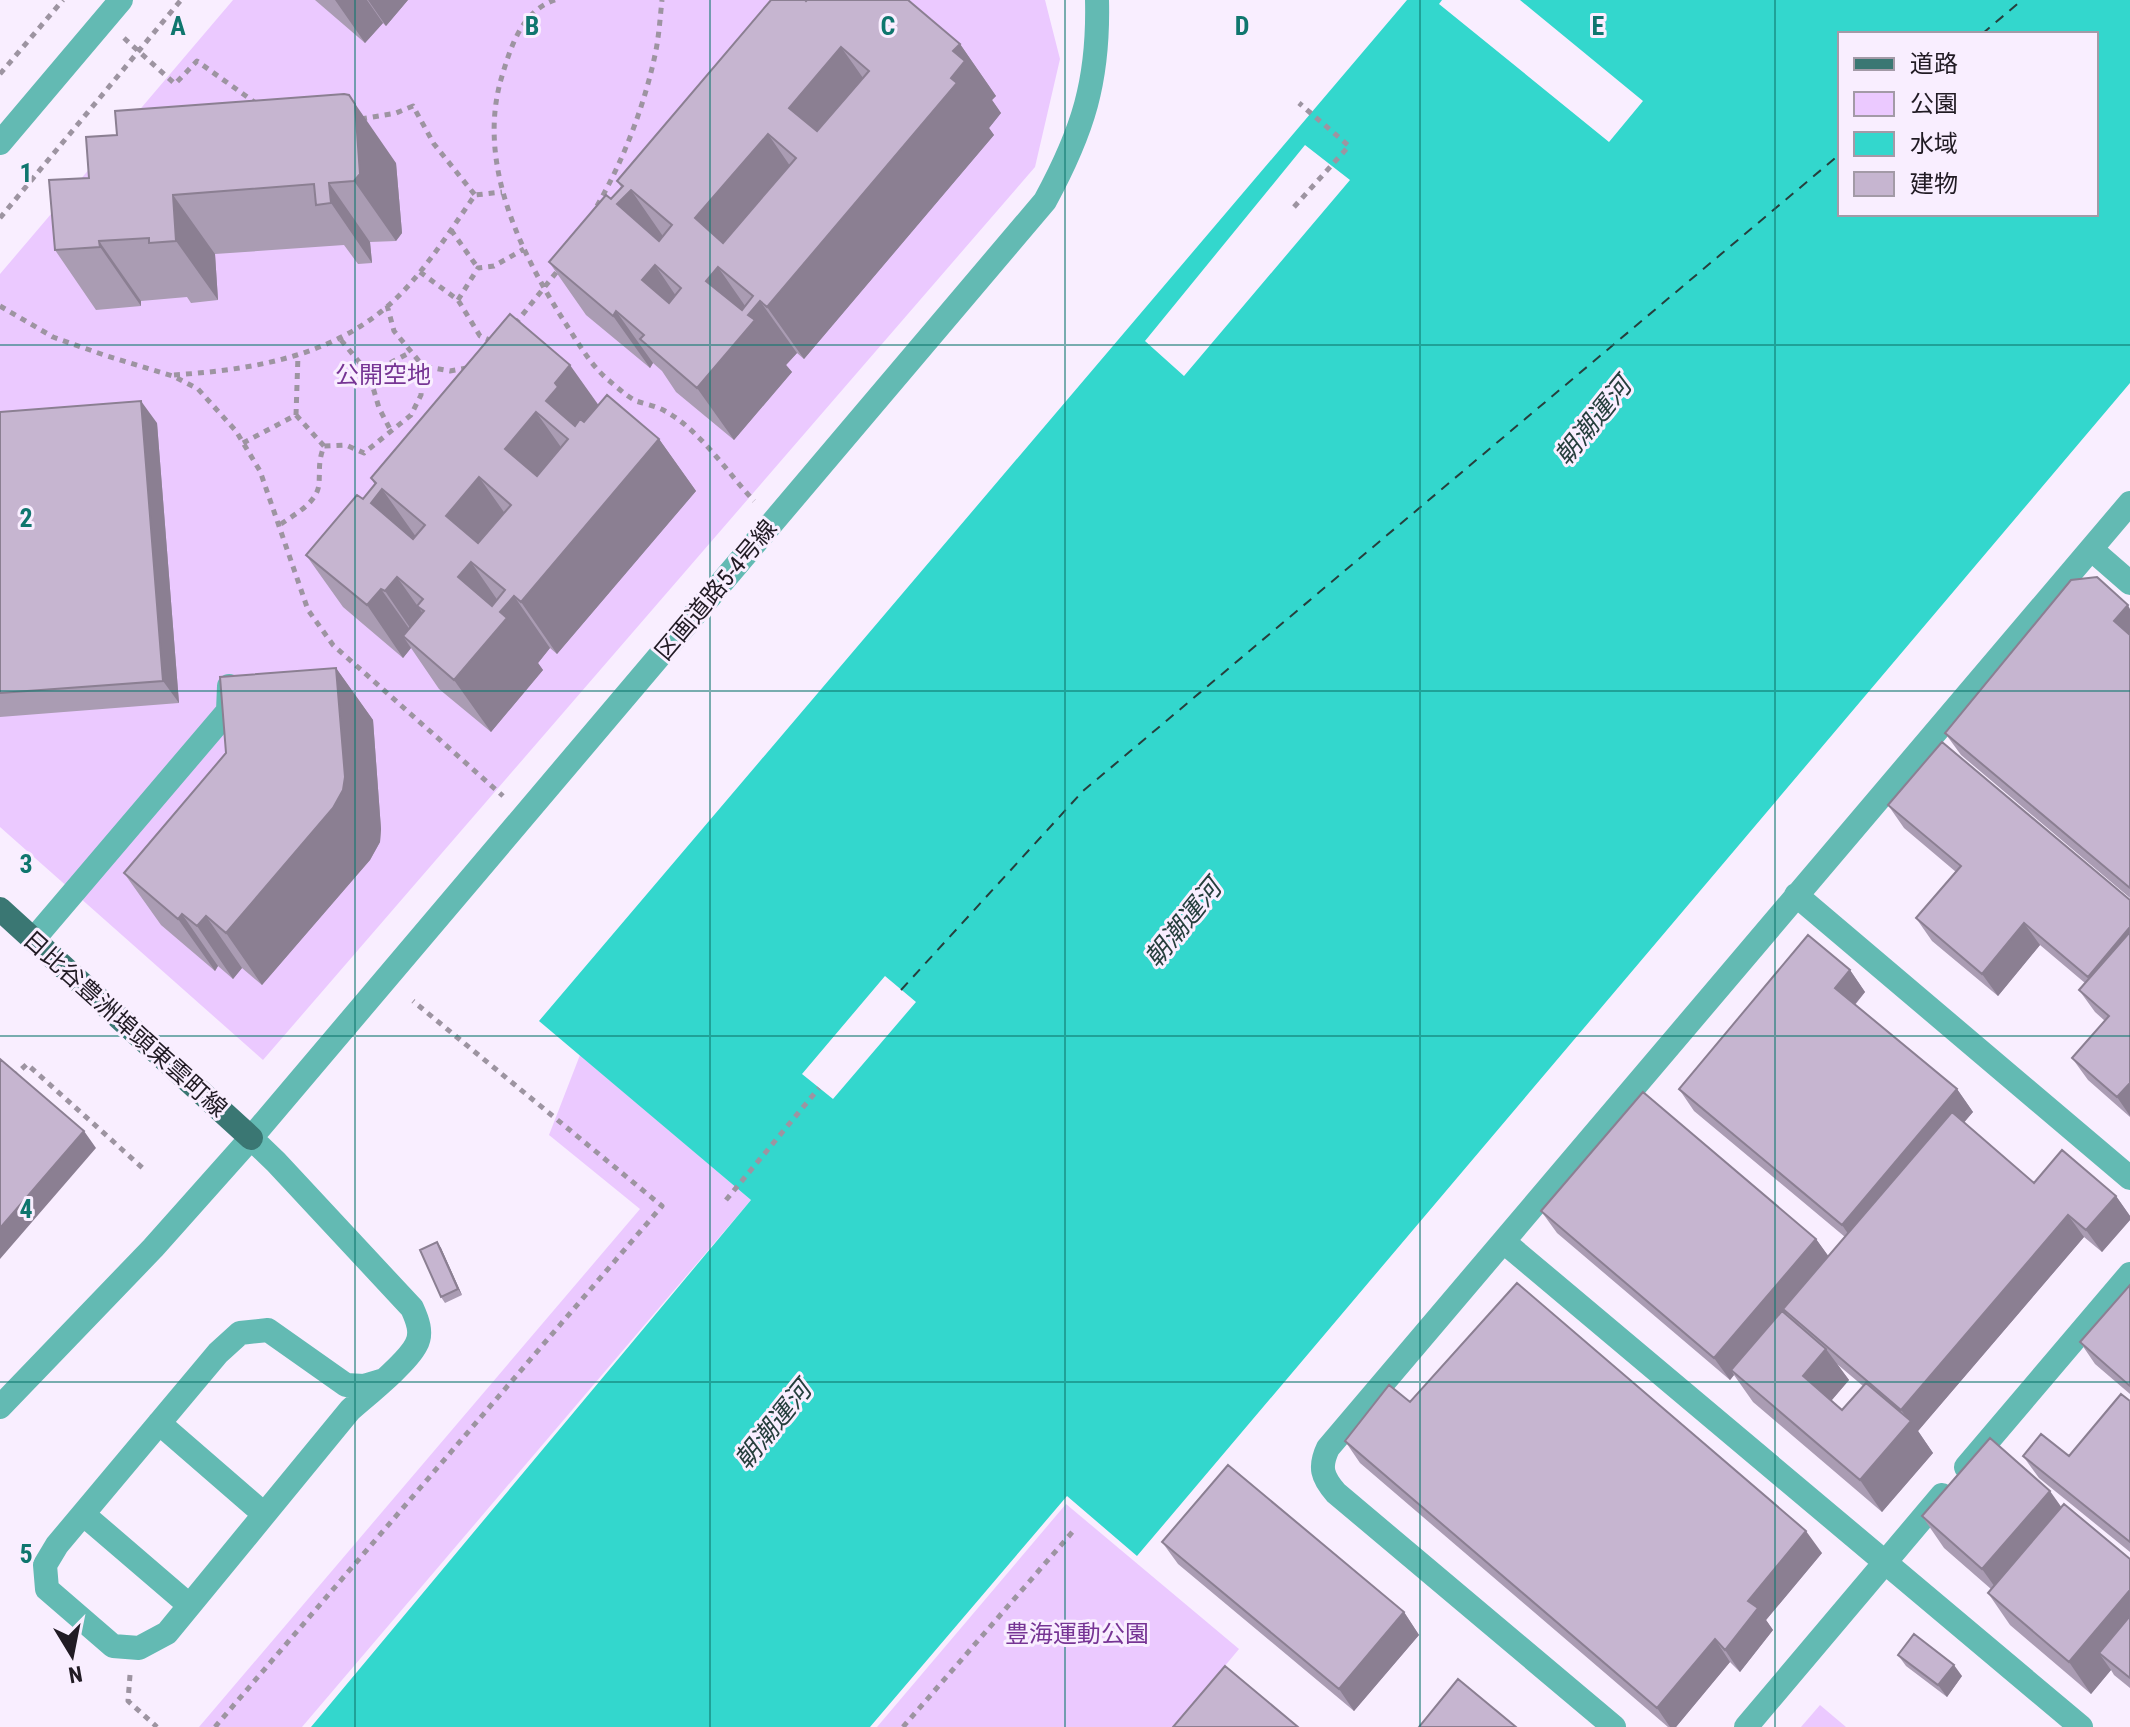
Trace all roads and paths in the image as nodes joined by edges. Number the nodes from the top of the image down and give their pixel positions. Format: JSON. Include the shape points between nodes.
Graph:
{"nodes":[{"id":1,"x":63,"y":0,"type":"edge"},
{"id":2,"x":121,"y":0,"type":"edge"},
{"id":3,"x":181,"y":0,"type":"edge"},
{"id":4,"x":555,"y":0,"type":"edge"},
{"id":5,"x":662,"y":0,"type":"edge"},
{"id":6,"x":1097,"y":0,"type":"edge"},
{"id":7,"x":104,"y":21,"type":"junction"},
{"id":8,"x":0,"y":74,"type":"edge"},
{"id":9,"x":1299,"y":103,"type":"dead end"},
{"id":10,"x":266,"y":110,"type":"edge"},
{"id":11,"x":352,"y":119,"type":"edge"},
{"id":12,"x":0,"y":143,"type":"edge"},
{"id":13,"x":502,"y":192,"type":"junction"},
{"id":14,"x":475,"y":195,"type":"junction"},
{"id":15,"x":1294,"y":207,"type":"dead end"},
{"id":16,"x":594,"y":213,"type":"edge"},
{"id":17,"x":0,"y":218,"type":"edge"},
{"id":18,"x":451,"y":229,"type":"junction"},
{"id":19,"x":524,"y":249,"type":"junction"},
{"id":20,"x":568,"y":258,"type":"edge"},
{"id":21,"x":478,"y":268,"type":"junction"},
{"id":22,"x":420,"y":272,"type":"junction"},
{"id":23,"x":544,"y":289,"type":"junction"},
{"id":24,"x":458,"y":300,"type":"junction"},
{"id":25,"x":387,"y":305,"type":"junction"},
{"id":26,"x":0,"y":306,"type":"edge"},
{"id":27,"x":507,"y":333,"type":"edge"},
{"id":28,"x":341,"y":340,"type":"junction"},
{"id":29,"x":411,"y":352,"type":"junction"},
{"id":30,"x":488,"y":352,"type":"edge"},
{"id":31,"x":298,"y":355,"type":"junction"},
{"id":32,"x":479,"y":360,"type":"edge"},
{"id":33,"x":423,"y":366,"type":"junction"},
{"id":34,"x":369,"y":374,"type":"junction"},
{"id":35,"x":173,"y":376,"type":"junction"},
{"id":36,"x":296,"y":415,"type":"junction"},
{"id":37,"x":391,"y":431,"type":"junction"},
{"id":38,"x":243,"y":443,"type":"junction"},
{"id":39,"x":324,"y":446,"type":"junction"},
{"id":40,"x":2130,"y":503,"type":"edge"},
{"id":41,"x":773,"y":523,"type":"junction"},
{"id":42,"x":281,"y":524,"type":"junction"},
{"id":43,"x":2091,"y":549,"type":"junction"},
{"id":44,"x":2130,"y":583,"type":"edge"},
{"id":45,"x":230,"y":679,"type":"edge"},
{"id":46,"x":525,"y":815,"type":"junction"},
{"id":47,"x":1796,"y":895,"type":"junction"},
{"id":48,"x":0,"y":909,"type":"edge"},
{"id":49,"x":33,"y":940,"type":"junction"},
{"id":50,"x":413,"y":1001,"type":"dead end"},
{"id":51,"x":13,"y":1077,"type":"edge"},
{"id":52,"x":819,"y":1088,"type":"dead end"},
{"id":53,"x":251,"y":1138,"type":"junction"},
{"id":54,"x":146,"y":1171,"type":"dead end"},
{"id":55,"x":2130,"y":1178,"type":"edge"},
{"id":56,"x":726,"y":1200,"type":"dead end"},
{"id":57,"x":1504,"y":1242,"type":"junction"},
{"id":58,"x":2130,"y":1274,"type":"edge"},
{"id":59,"x":384,"y":1380,"type":"junction"},
{"id":60,"x":346,"y":1385,"type":"junction"},
{"id":61,"x":0,"y":1407,"type":"edge"},
{"id":62,"x":350,"y":1410,"type":"junction"},
{"id":63,"x":159,"y":1423,"type":"junction"},
{"id":64,"x":83,"y":1514,"type":"junction"},
{"id":65,"x":264,"y":1514,"type":"junction"},
{"id":66,"x":1075,"y":1529,"type":"dead end"},
{"id":67,"x":1886,"y":1561,"type":"junction"},
{"id":68,"x":189,"y":1605,"type":"junction"},
{"id":69,"x":130,"y":1674,"type":"dead end"},
{"id":70,"x":157,"y":1727,"type":"edge"},
{"id":71,"x":215,"y":1727,"type":"edge"},
{"id":72,"x":903,"y":1727,"type":"edge"},
{"id":73,"x":1614,"y":1727,"type":"edge"},
{"id":74,"x":1746,"y":1727,"type":"edge"},
{"id":75,"x":2081,"y":1727,"type":"edge"}],
"edges":[{"from":1,"to":8,"type":"path"},
{"from":2,"to":7,"type":"street"},
{"from":3,"to":17,"type":"path"},
{"from":4,"to":13,"type":"path","via":[[528,17],[512,42],[500,80],[494,117]]},
{"from":5,"to":16,"type":"path","via":[[655,56],[636,116]]},
{"from":6,"to":41,"type":"street","name":"区画道路5-4号線","via":[[1095,68],[1084,117],[1045,201]]},
{"from":7,"to":10,"type":"path","via":[[175,84],[197,61]]},
{"from":7,"to":12,"type":"street"},
{"from":9,"to":15,"type":"path","via":[[1349,146]]},
{"from":11,"to":14,"type":"path","via":[[376,118],[413,106],[434,144]]},
{"from":13,"to":14,"type":"path"},
{"from":13,"to":19,"type":"path"},
{"from":14,"to":18,"type":"path"},
{"from":18,"to":21,"type":"path"},
{"from":18,"to":22,"type":"path"},
{"from":19,"to":21,"type":"path","via":[[494,266]]},
{"from":19,"to":23,"type":"path"},
{"from":20,"to":23,"type":"path"},
{"from":21,"to":24,"type":"path"},
{"from":22,"to":24,"type":"path"},
{"from":22,"to":25,"type":"path"},
{"from":23,"to":27,"type":"path"},
{"from":23,"to":41,"type":"path","via":[[605,377],[695,435]]},
{"from":24,"to":30,"type":"path","via":[[480,336],[498,344]]},
{"from":25,"to":28,"type":"path"},
{"from":25,"to":29,"type":"path","via":[[394,331]]},
{"from":26,"to":35,"type":"path","via":[[53,337]]},
{"from":28,"to":31,"type":"path"},
{"from":28,"to":34,"type":"path"},
{"from":29,"to":33,"type":"path"},
{"from":29,"to":34,"type":"path"},
{"from":31,"to":35,"type":"path","via":[[222,372]]},
{"from":31,"to":36,"type":"path"},
{"from":32,"to":33,"type":"path","via":[[450,371]]},
{"from":33,"to":37,"type":"path","via":[[421,395],[411,415]]},
{"from":34,"to":37,"type":"path"},
{"from":35,"to":38,"type":"path","via":[[198,389]]},
{"from":36,"to":38,"type":"path"},
{"from":36,"to":39,"type":"path"},
{"from":37,"to":39,"type":"path","via":[[364,453],[346,445]]},
{"from":38,"to":42,"type":"path"},
{"from":39,"to":42,"type":"path","via":[[319,487],[309,503]]},
{"from":40,"to":43,"type":"street"},
{"from":41,"to":46,"type":"street","name":"区画道路5-4号線"},
{"from":42,"to":46,"type":"path","via":[[308,610],[333,645]]},
{"from":43,"to":44,"type":"street"},
{"from":43,"to":47,"type":"street"},
{"from":45,"to":49,"type":"street","via":[[228,711]]},
{"from":46,"to":53,"type":"street","name":"区画道路5-4号線"},
{"from":47,"to":55,"type":"street"},
{"from":47,"to":57,"type":"street"},
{"from":48,"to":49,"type":"main road","name":"日比谷豊洲埠頭東雲町線"},
{"from":49,"to":53,"type":"main road","name":"日比谷豊洲埠頭東雲町線"},
{"from":50,"to":71,"type":"path","via":[[662,1206]]},
{"from":51,"to":54,"type":"path","via":[[27,1064]]},
{"from":52,"to":56,"type":"path"},
{"from":53,"to":59,"type":"street","via":[[412,1308],[419,1324],[417,1344]]},
{"from":53,"to":61,"type":"street","name":"区画道路5-4号線"},
{"from":57,"to":67,"type":"street"},
{"from":57,"to":73,"type":"street","via":[[1328,1448],[1322,1473],[1336,1493]]},
{"from":58,"to":67,"type":"street"},
{"from":59,"to":60,"type":"street"},
{"from":59,"to":62,"type":"street"},
{"from":60,"to":62,"type":"street"},
{"from":60,"to":63,"type":"street","via":[[268,1330],[240,1333]]},
{"from":62,"to":65,"type":"street"},
{"from":63,"to":64,"type":"street"},
{"from":63,"to":65,"type":"street"},
{"from":64,"to":68,"type":"street"},
{"from":64,"to":68,"type":"street","via":[[45,1565],[47,1589],[113,1646],[139,1648],[167,1633]]},
{"from":65,"to":68,"type":"street"},
{"from":66,"to":72,"type":"path"},
{"from":67,"to":74,"type":"street"},
{"from":67,"to":75,"type":"street"},
{"from":69,"to":70,"type":"path","via":[[128,1701]]}]}
